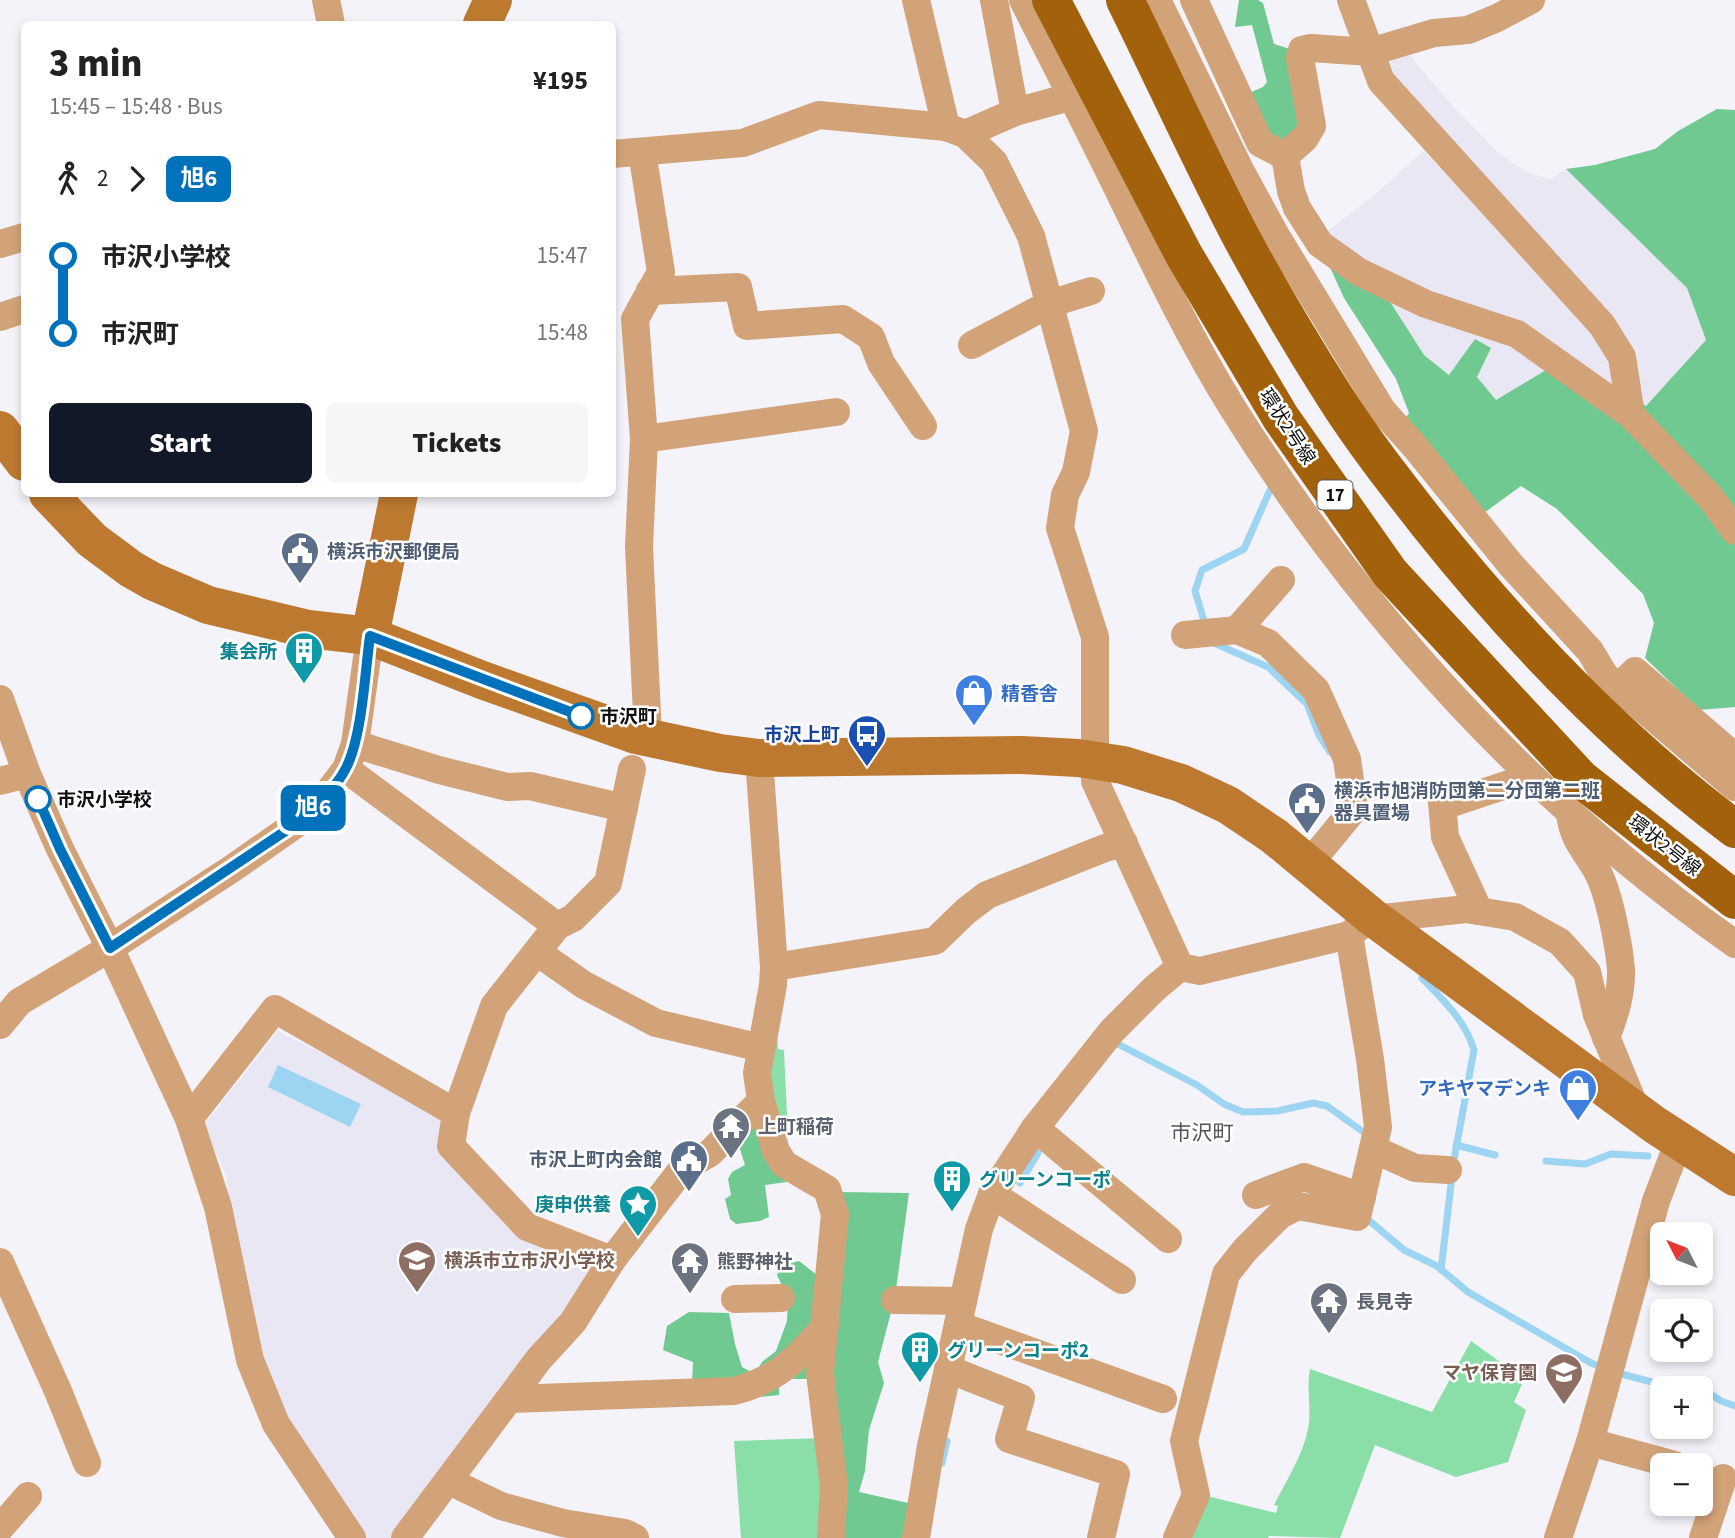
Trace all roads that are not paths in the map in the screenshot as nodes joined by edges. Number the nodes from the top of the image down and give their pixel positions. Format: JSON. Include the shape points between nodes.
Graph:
{"nodes":[{"id":1,"x":326,"y":0,"type":"edge"},
{"id":2,"x":494,"y":0,"type":"edge"},
{"id":3,"x":916,"y":0,"type":"edge"},
{"id":4,"x":994,"y":0,"type":"edge"},
{"id":5,"x":1023,"y":0,"type":"edge"},
{"id":6,"x":1051,"y":0,"type":"edge"},
{"id":7,"x":1125,"y":0,"type":"edge"},
{"id":8,"x":1157,"y":0,"type":"edge"},
{"id":9,"x":1194,"y":0,"type":"edge"},
{"id":10,"x":1351,"y":0,"type":"edge"},
{"id":11,"x":1531,"y":0,"type":"edge"},
{"id":12,"x":330,"y":21,"type":"edge"},
{"id":13,"x":484,"y":21,"type":"edge"},
{"id":14,"x":1370,"y":52,"type":"junction"},
{"id":15,"x":1084,"y":93,"type":"junction"},
{"id":16,"x":1015,"y":112,"type":"junction"},
{"id":17,"x":956,"y":131,"type":"junction"},
{"id":18,"x":642,"y":152,"type":"junction"},
{"id":19,"x":616,"y":154,"type":"edge"},
{"id":20,"x":1286,"y":156,"type":"junction"},
{"id":21,"x":21,"y":238,"type":"edge"},
{"id":22,"x":0,"y":244,"type":"edge"},
{"id":23,"x":650,"y":291,"type":"junction"},
{"id":24,"x":1091,"y":291,"type":"dead end"},
{"id":25,"x":1049,"y":304,"type":"junction"},
{"id":26,"x":21,"y":311,"type":"edge"},
{"id":27,"x":0,"y":317,"type":"edge"},
{"id":28,"x":972,"y":345,"type":"dead end"},
{"id":29,"x":836,"y":412,"type":"dead end"},
{"id":30,"x":1631,"y":415,"type":"junction"},
{"id":31,"x":923,"y":426,"type":"dead end"},
{"id":32,"x":644,"y":439,"type":"junction"},
{"id":33,"x":51,"y":497,"type":"edge"},
{"id":34,"x":398,"y":497,"type":"edge"},
{"id":35,"x":1735,"y":531,"type":"edge"},
{"id":36,"x":1281,"y":580,"type":"dead end"},
{"id":37,"x":370,"y":636,"type":"junction"},
{"id":38,"x":0,"y":699,"type":"edge"},
{"id":39,"x":1607,"y":699,"type":"junction"},
{"id":40,"x":648,"y":736,"type":"junction"},
{"id":41,"x":350,"y":756,"type":"junction"},
{"id":42,"x":1735,"y":757,"type":"edge"},
{"id":43,"x":759,"y":758,"type":"junction"},
{"id":44,"x":1093,"y":759,"type":"junction"},
{"id":45,"x":632,"y":769,"type":"dead end"},
{"id":46,"x":27,"y":774,"type":"junction"},
{"id":47,"x":0,"y":781,"type":"edge"},
{"id":48,"x":1515,"y":782,"type":"dead end"},
{"id":49,"x":1735,"y":787,"type":"edge"},
{"id":50,"x":624,"y":808,"type":"junction"},
{"id":51,"x":1570,"y":811,"type":"junction"},
{"id":52,"x":1735,"y":829,"type":"edge"},
{"id":53,"x":1124,"y":843,"type":"junction"},
{"id":54,"x":1308,"y":865,"type":"junction"},
{"id":55,"x":1735,"y":900,"type":"edge"},
{"id":56,"x":1479,"y":911,"type":"junction"},
{"id":57,"x":1365,"y":924,"type":"junction"},
{"id":58,"x":557,"y":926,"type":"junction"},
{"id":59,"x":1735,"y":944,"type":"edge"},
{"id":60,"x":110,"y":948,"type":"junction"},
{"id":61,"x":537,"y":951,"type":"junction"},
{"id":62,"x":774,"y":967,"type":"junction"},
{"id":63,"x":1180,"y":967,"type":"junction"},
{"id":64,"x":0,"y":1025,"type":"edge"},
{"id":65,"x":1606,"y":1038,"type":"junction"},
{"id":66,"x":761,"y":1048,"type":"junction"},
{"id":67,"x":761,"y":1101,"type":"junction"},
{"id":68,"x":1637,"y":1112,"type":"junction"},
{"id":69,"x":456,"y":1113,"type":"junction"},
{"id":70,"x":190,"y":1119,"type":"junction"},
{"id":71,"x":1035,"y":1128,"type":"junction"},
{"id":72,"x":1679,"y":1141,"type":"junction"},
{"id":73,"x":1373,"y":1149,"type":"junction"},
{"id":74,"x":1448,"y":1170,"type":"dead end"},
{"id":75,"x":1735,"y":1177,"type":"edge"},
{"id":76,"x":992,"y":1194,"type":"junction"},
{"id":77,"x":1256,"y":1195,"type":"dead end"},
{"id":78,"x":1362,"y":1197,"type":"junction"},
{"id":79,"x":1168,"y":1239,"type":"dead end"},
{"id":80,"x":611,"y":1261,"type":"junction"},
{"id":81,"x":0,"y":1262,"type":"edge"},
{"id":82,"x":1122,"y":1280,"type":"dead end"},
{"id":83,"x":781,"y":1298,"type":"dead end"},
{"id":84,"x":735,"y":1299,"type":"dead end"},
{"id":85,"x":895,"y":1300,"type":"dead end"},
{"id":86,"x":960,"y":1313,"type":"junction"},
{"id":87,"x":825,"y":1326,"type":"junction"},
{"id":88,"x":948,"y":1369,"type":"junction"},
{"id":89,"x":510,"y":1399,"type":"junction"},
{"id":90,"x":1180,"y":1405,"type":"junction"},
{"id":91,"x":1590,"y":1442,"type":"junction"},
{"id":92,"x":1650,"y":1458,"type":"edge"},
{"id":93,"x":88,"y":1464,"type":"dead end"},
{"id":94,"x":1720,"y":1475,"type":"edge"},
{"id":95,"x":449,"y":1481,"type":"junction"},
{"id":96,"x":28,"y":1496,"type":"dead end"},
{"id":97,"x":0,"y":1528,"type":"edge"},
{"id":98,"x":913,"y":1535,"type":"edge"},
{"id":99,"x":352,"y":1538,"type":"edge"},
{"id":100,"x":405,"y":1538,"type":"edge"},
{"id":101,"x":635,"y":1538,"type":"edge"},
{"id":102,"x":831,"y":1538,"type":"edge"},
{"id":103,"x":1101,"y":1538,"type":"edge"},
{"id":104,"x":1177,"y":1538,"type":"edge"},
{"id":105,"x":1558,"y":1538,"type":"edge"},
{"id":106,"x":1703,"y":1538,"type":"edge"}],
"edges":[{"from":1,"to":12,"type":"street"},
{"from":2,"to":13,"type":"street"},
{"from":3,"to":17,"type":"street"},
{"from":4,"to":16,"type":"street"},
{"from":5,"to":15,"type":"street"},
{"from":6,"to":15,"type":"main road","name":"環状2号線","number":"17"},
{"from":7,"to":39,"type":"main road","via":[[1242,238],[1336,398],[1392,479],[1523,636]]},
{"from":8,"to":39,"type":"street","via":[[1275,234],[1382,410],[1511,565],[1590,651],[1605,676]]},
{"from":9,"to":20,"type":"street","via":[[1260,143]]},
{"from":10,"to":14,"type":"street"},
{"from":11,"to":14,"type":"street","via":[[1468,30],[1434,33]]},
{"from":14,"to":20,"type":"street","via":[[1302,50],[1312,126]]},
{"from":14,"to":30,"type":"street","via":[[1381,81],[1602,325],[1622,357]]},
{"from":15,"to":16,"type":"street"},
{"from":15,"to":51,"type":"street","via":[[1185,323],[1231,406],[1294,500],[1338,561],[1453,696]]},
{"from":15,"to":55,"type":"main road","name":"環状2号線","number":"17","via":[[1281,418],[1390,573],[1581,779]]},
{"from":16,"to":17,"type":"street"},
{"from":17,"to":18,"type":"street","via":[[820,115],[743,143]]},
{"from":17,"to":25,"type":"street","via":[[994,162],[1031,236]]},
{"from":18,"to":19,"type":"street"},
{"from":18,"to":23,"type":"street","via":[[662,272]]},
{"from":20,"to":30,"type":"street","via":[[1297,208],[1320,244],[1359,272],[1426,304],[1517,334]]},
{"from":21,"to":22,"type":"street"},
{"from":23,"to":31,"type":"street","via":[[738,287],[747,326],[843,319],[871,337],[881,363]]},
{"from":23,"to":32,"type":"street","via":[[635,320]]},
{"from":24,"to":25,"type":"street"},
{"from":25,"to":28,"type":"street"},
{"from":25,"to":44,"type":"street","via":[[1084,431],[1060,528],[1095,637]]},
{"from":26,"to":27,"type":"street"},
{"from":29,"to":32,"type":"street"},
{"from":30,"to":35,"type":"street","via":[[1710,496]]},
{"from":32,"to":40,"type":"street","via":[[639,547]]},
{"from":33,"to":37,"type":"street","via":[[108,552],[170,589],[208,605],[308,629]]},
{"from":34,"to":37,"type":"street"},
{"from":36,"to":54,"type":"street","via":[[1208,632],[1268,643],[1316,690],[1347,759],[1354,809]]},
{"from":37,"to":40,"type":"street","via":[[559,709]]},
{"from":37,"to":41,"type":"street"},
{"from":38,"to":46,"type":"street"},
{"from":39,"to":42,"type":"street","via":[[1635,671]]},
{"from":39,"to":49,"type":"street"},
{"from":39,"to":52,"type":"main road","via":[[1640,749]]},
{"from":40,"to":43,"type":"street"},
{"from":41,"to":50,"type":"street","via":[[507,787],[530,786]]},
{"from":41,"to":58,"type":"street"},
{"from":41,"to":60,"type":"street","via":[[323,799],[296,824]]},
{"from":43,"to":44,"type":"street","via":[[1022,755]]},
{"from":43,"to":62,"type":"street"},
{"from":44,"to":53,"type":"street","via":[[1095,781]]},
{"from":44,"to":54,"type":"street","via":[[1181,783],[1228,806]]},
{"from":45,"to":50,"type":"street"},
{"from":46,"to":47,"type":"street"},
{"from":46,"to":60,"type":"street"},
{"from":48,"to":56,"type":"street","via":[[1452,803],[1442,802],[1445,837]]},
{"from":50,"to":58,"type":"street","via":[[608,883],[573,918]]},
{"from":51,"to":59,"type":"street"},
{"from":51,"to":65,"type":"street","via":[[1578,843],[1597,871],[1609,905],[1621,970],[1616,1014]]},
{"from":53,"to":62,"type":"street","via":[[988,895],[935,941]]},
{"from":53,"to":63,"type":"street"},
{"from":54,"to":57,"type":"street"},
{"from":56,"to":57,"type":"street"},
{"from":56,"to":65,"type":"street","via":[[1515,917],[1559,942],[1587,972]]},
{"from":57,"to":63,"type":"street","via":[[1200,971]]},
{"from":57,"to":68,"type":"street"},
{"from":57,"to":73,"type":"street","via":[[1377,1127]]},
{"from":58,"to":61,"type":"street"},
{"from":60,"to":64,"type":"street","via":[[19,1002]]},
{"from":60,"to":70,"type":"street"},
{"from":61,"to":66,"type":"street","via":[[583,985],[656,1023]]},
{"from":61,"to":69,"type":"street","via":[[494,1006]]},
{"from":62,"to":66,"type":"street"},
{"from":63,"to":71,"type":"street","via":[[1112,1031]]},
{"from":65,"to":68,"type":"street"},
{"from":66,"to":67,"type":"street","via":[[757,1073]]},
{"from":67,"to":80,"type":"street","via":[[710,1153],[683,1168]]},
{"from":67,"to":87,"type":"street","via":[[776,1151],[785,1164],[827,1189],[835,1214]]},
{"from":68,"to":72,"type":"street"},
{"from":69,"to":70,"type":"street","via":[[275,1009]]},
{"from":69,"to":80,"type":"street","via":[[451,1146],[527,1227]]},
{"from":70,"to":99,"type":"street","via":[[219,1207],[250,1360],[275,1424]]},
{"from":71,"to":76,"type":"street"},
{"from":71,"to":79,"type":"street"},
{"from":72,"to":75,"type":"street"},
{"from":72,"to":91,"type":"street","via":[[1656,1201]]},
{"from":73,"to":74,"type":"street","via":[[1415,1168]]},
{"from":73,"to":78,"type":"street"},
{"from":76,"to":82,"type":"street"},
{"from":76,"to":86,"type":"street"},
{"from":77,"to":78,"type":"street","via":[[1304,1177]]},
{"from":78,"to":90,"type":"street","via":[[1357,1217],[1298,1206],[1280,1215],[1245,1250],[1226,1274]]},
{"from":80,"to":89,"type":"street","via":[[573,1322]]},
{"from":81,"to":93,"type":"street","via":[[69,1387]]},
{"from":83,"to":84,"type":"street"},
{"from":85,"to":86,"type":"street"},
{"from":86,"to":88,"type":"street"},
{"from":86,"to":90,"type":"street"},
{"from":87,"to":89,"type":"street","via":[[786,1367],[758,1385],[734,1391]]},
{"from":87,"to":102,"type":"street","via":[[820,1373],[834,1486]]},
{"from":88,"to":98,"type":"street"},
{"from":88,"to":103,"type":"street","via":[[1021,1398],[1009,1439],[1116,1474]]},
{"from":89,"to":95,"type":"street"},
{"from":90,"to":104,"type":"street","via":[[1196,1495]]},
{"from":91,"to":92,"type":"street"},
{"from":91,"to":105,"type":"street"},
{"from":94,"to":106,"type":"street"},
{"from":95,"to":100,"type":"street"},
{"from":95,"to":101,"type":"street","via":[[501,1506]]},
{"from":96,"to":97,"type":"street"}]}
